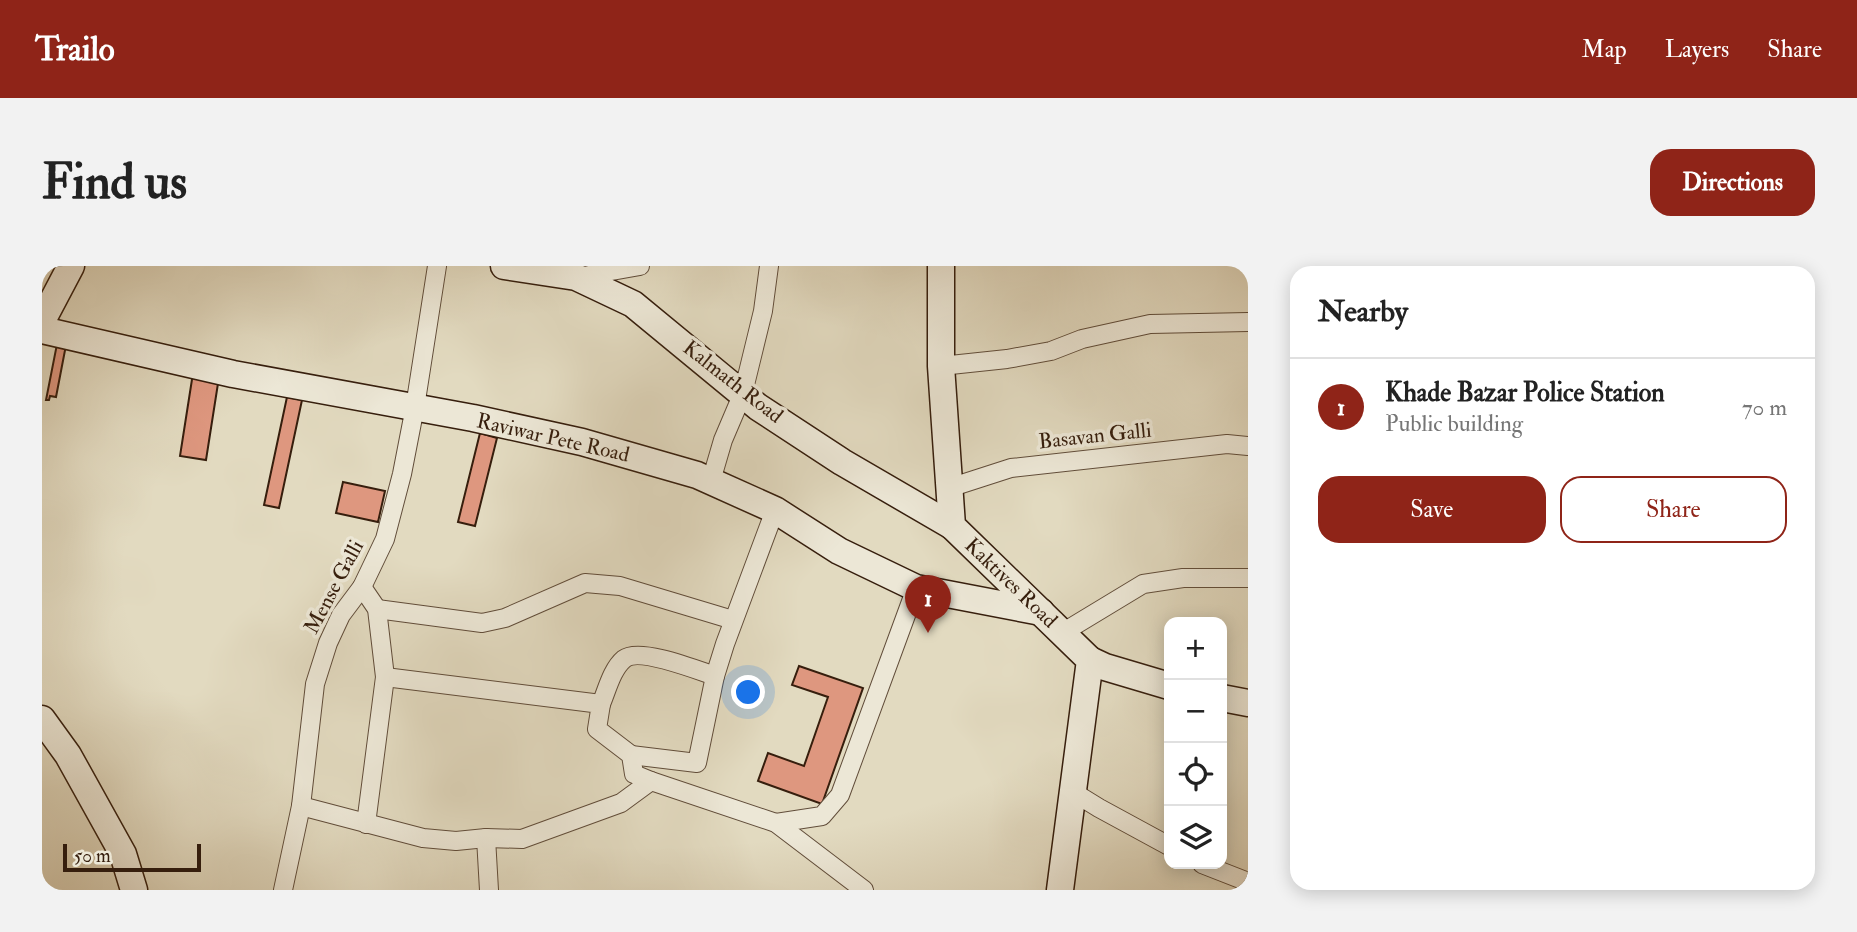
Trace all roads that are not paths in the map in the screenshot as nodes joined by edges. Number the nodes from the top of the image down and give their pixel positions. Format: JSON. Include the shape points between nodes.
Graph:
{"nodes":[{"id":1,"x":71,"y":266,"type":"edge"},
{"id":2,"x":437,"y":266,"type":"edge"},
{"id":3,"x":504,"y":266,"type":"edge"},
{"id":4,"x":640,"y":266,"type":"edge"},
{"id":5,"x":769,"y":266,"type":"edge"},
{"id":6,"x":941,"y":266,"type":"edge"},
{"id":7,"x":576,"y":277,"type":"junction"},
{"id":8,"x":42,"y":321,"type":"edge"},
{"id":9,"x":1248,"y":322,"type":"edge"},
{"id":10,"x":42,"y":330,"type":"edge"},
{"id":11,"x":941,"y":366,"type":"junction"},
{"id":12,"x":743,"y":393,"type":"junction"},
{"id":13,"x":415,"y":407,"type":"junction"},
{"id":14,"x":1248,"y":446,"type":"edge"},
{"id":15,"x":711,"y":481,"type":"junction"},
{"id":16,"x":949,"y":488,"type":"junction"},
{"id":17,"x":775,"y":510,"type":"junction"},
{"id":18,"x":952,"y":526,"type":"junction"},
{"id":19,"x":1248,"y":578,"type":"edge"},
{"id":20,"x":362,"y":587,"type":"junction"},
{"id":21,"x":916,"y":588,"type":"junction"},
{"id":22,"x":377,"y":610,"type":"junction"},
{"id":23,"x":1041,"y":612,"type":"junction"},
{"id":24,"x":733,"y":620,"type":"junction"},
{"id":25,"x":1062,"y":633,"type":"junction"},
{"id":26,"x":1090,"y":660,"type":"junction"},
{"id":27,"x":715,"y":676,"type":"junction"},
{"id":28,"x":385,"y":677,"type":"junction"},
{"id":29,"x":1164,"y":685,"type":"edge"},
{"id":30,"x":1227,"y":699,"type":"edge"},
{"id":31,"x":1248,"y":703,"type":"edge"},
{"id":32,"x":601,"y":704,"type":"junction"},
{"id":33,"x":42,"y":719,"type":"edge"},
{"id":34,"x":631,"y":755,"type":"junction"},
{"id":35,"x":651,"y":781,"type":"junction"},
{"id":36,"x":1073,"y":792,"type":"junction"},
{"id":37,"x":302,"y":806,"type":"junction"},
{"id":38,"x":776,"y":823,"type":"junction"},
{"id":39,"x":366,"y":824,"type":"junction"},
{"id":40,"x":486,"y":838,"type":"junction"},
{"id":41,"x":1164,"y":843,"type":"edge"},
{"id":42,"x":1215,"y":869,"type":"edge"},
{"id":43,"x":1248,"y":882,"type":"edge"},
{"id":44,"x":134,"y":890,"type":"edge"},
{"id":45,"x":284,"y":890,"type":"edge"},
{"id":46,"x":489,"y":890,"type":"edge"},
{"id":47,"x":864,"y":890,"type":"edge"},
{"id":48,"x":1060,"y":890,"type":"edge"}],
"edges":[{"from":1,"to":8,"type":"street"},
{"from":2,"to":13,"type":"street","name":"Mense Galli"},
{"from":3,"to":7,"type":"street","name":"Kalmath Road"},
{"from":4,"to":7,"type":"street"},
{"from":5,"to":12,"type":"street"},
{"from":6,"to":11,"type":"street","name":"Kaktives Road"},
{"from":7,"to":12,"type":"street","name":"Kalmath Road","via":[[633,304]]},
{"from":9,"to":11,"type":"street","via":[[1150,324],[1051,351]]},
{"from":10,"to":13,"type":"street","name":"Raviwar Pete Road","via":[[233,374]]},
{"from":11,"to":16,"type":"street","name":"Kaktives Road"},
{"from":12,"to":15,"type":"street"},
{"from":12,"to":18,"type":"street","name":"Kalmath Road","via":[[842,462]]},
{"from":13,"to":15,"type":"street","name":"Raviwar Pete Road","via":[[582,442]]},
{"from":13,"to":20,"type":"street","name":"Mense Galli","via":[[385,539]]},
{"from":14,"to":16,"type":"street","name":"Basavan Galli","via":[[1227,444],[1011,468]]},
{"from":15,"to":17,"type":"street","name":"Raviwar Pete Road"},
{"from":16,"to":18,"type":"street","name":"Kaktives Road"},
{"from":17,"to":21,"type":"street","name":"Raviwar Pete Road","via":[[839,551]]},
{"from":17,"to":24,"type":"street"},
{"from":18,"to":23,"type":"street","name":"Kaktives Road"},
{"from":19,"to":25,"type":"street","via":[[1183,578],[1143,584]]},
{"from":20,"to":22,"type":"street"},
{"from":20,"to":37,"type":"street","name":"Mense Galli","via":[[341,615],[315,684]]},
{"from":21,"to":23,"type":"street","name":"Raviwar Pete Road"},
{"from":21,"to":38,"type":"street","via":[[840,795],[822,816]]},
{"from":22,"to":24,"type":"street","via":[[482,623],[505,618],[585,583],[620,586]]},
{"from":22,"to":28,"type":"street"},
{"from":23,"to":25,"type":"street","name":"Kaktives Road"},
{"from":24,"to":27,"type":"street"},
{"from":25,"to":26,"type":"street","name":"Kaktives Road"},
{"from":26,"to":29,"type":"street"},
{"from":26,"to":36,"type":"street"},
{"from":27,"to":32,"type":"street","via":[[633,655],[623,659]]},
{"from":27,"to":34,"type":"street","via":[[697,763]]},
{"from":28,"to":32,"type":"street"},
{"from":28,"to":39,"type":"street"},
{"from":30,"to":31,"type":"street"},
{"from":32,"to":34,"type":"street","via":[[597,729]]},
{"from":33,"to":44,"type":"street","via":[[68,755],[123,854]]},
{"from":34,"to":35,"type":"street","via":[[634,775]]},
{"from":35,"to":38,"type":"street"},
{"from":35,"to":40,"type":"street","via":[[621,803],[555,829],[522,839]]},
{"from":36,"to":41,"type":"street"},
{"from":36,"to":48,"type":"street"},
{"from":37,"to":39,"type":"street"},
{"from":37,"to":45,"type":"street","name":"Mense Galli"},
{"from":38,"to":47,"type":"street"},
{"from":39,"to":40,"type":"street","via":[[423,838]]},
{"from":40,"to":46,"type":"street"},
{"from":42,"to":43,"type":"street"}]}
